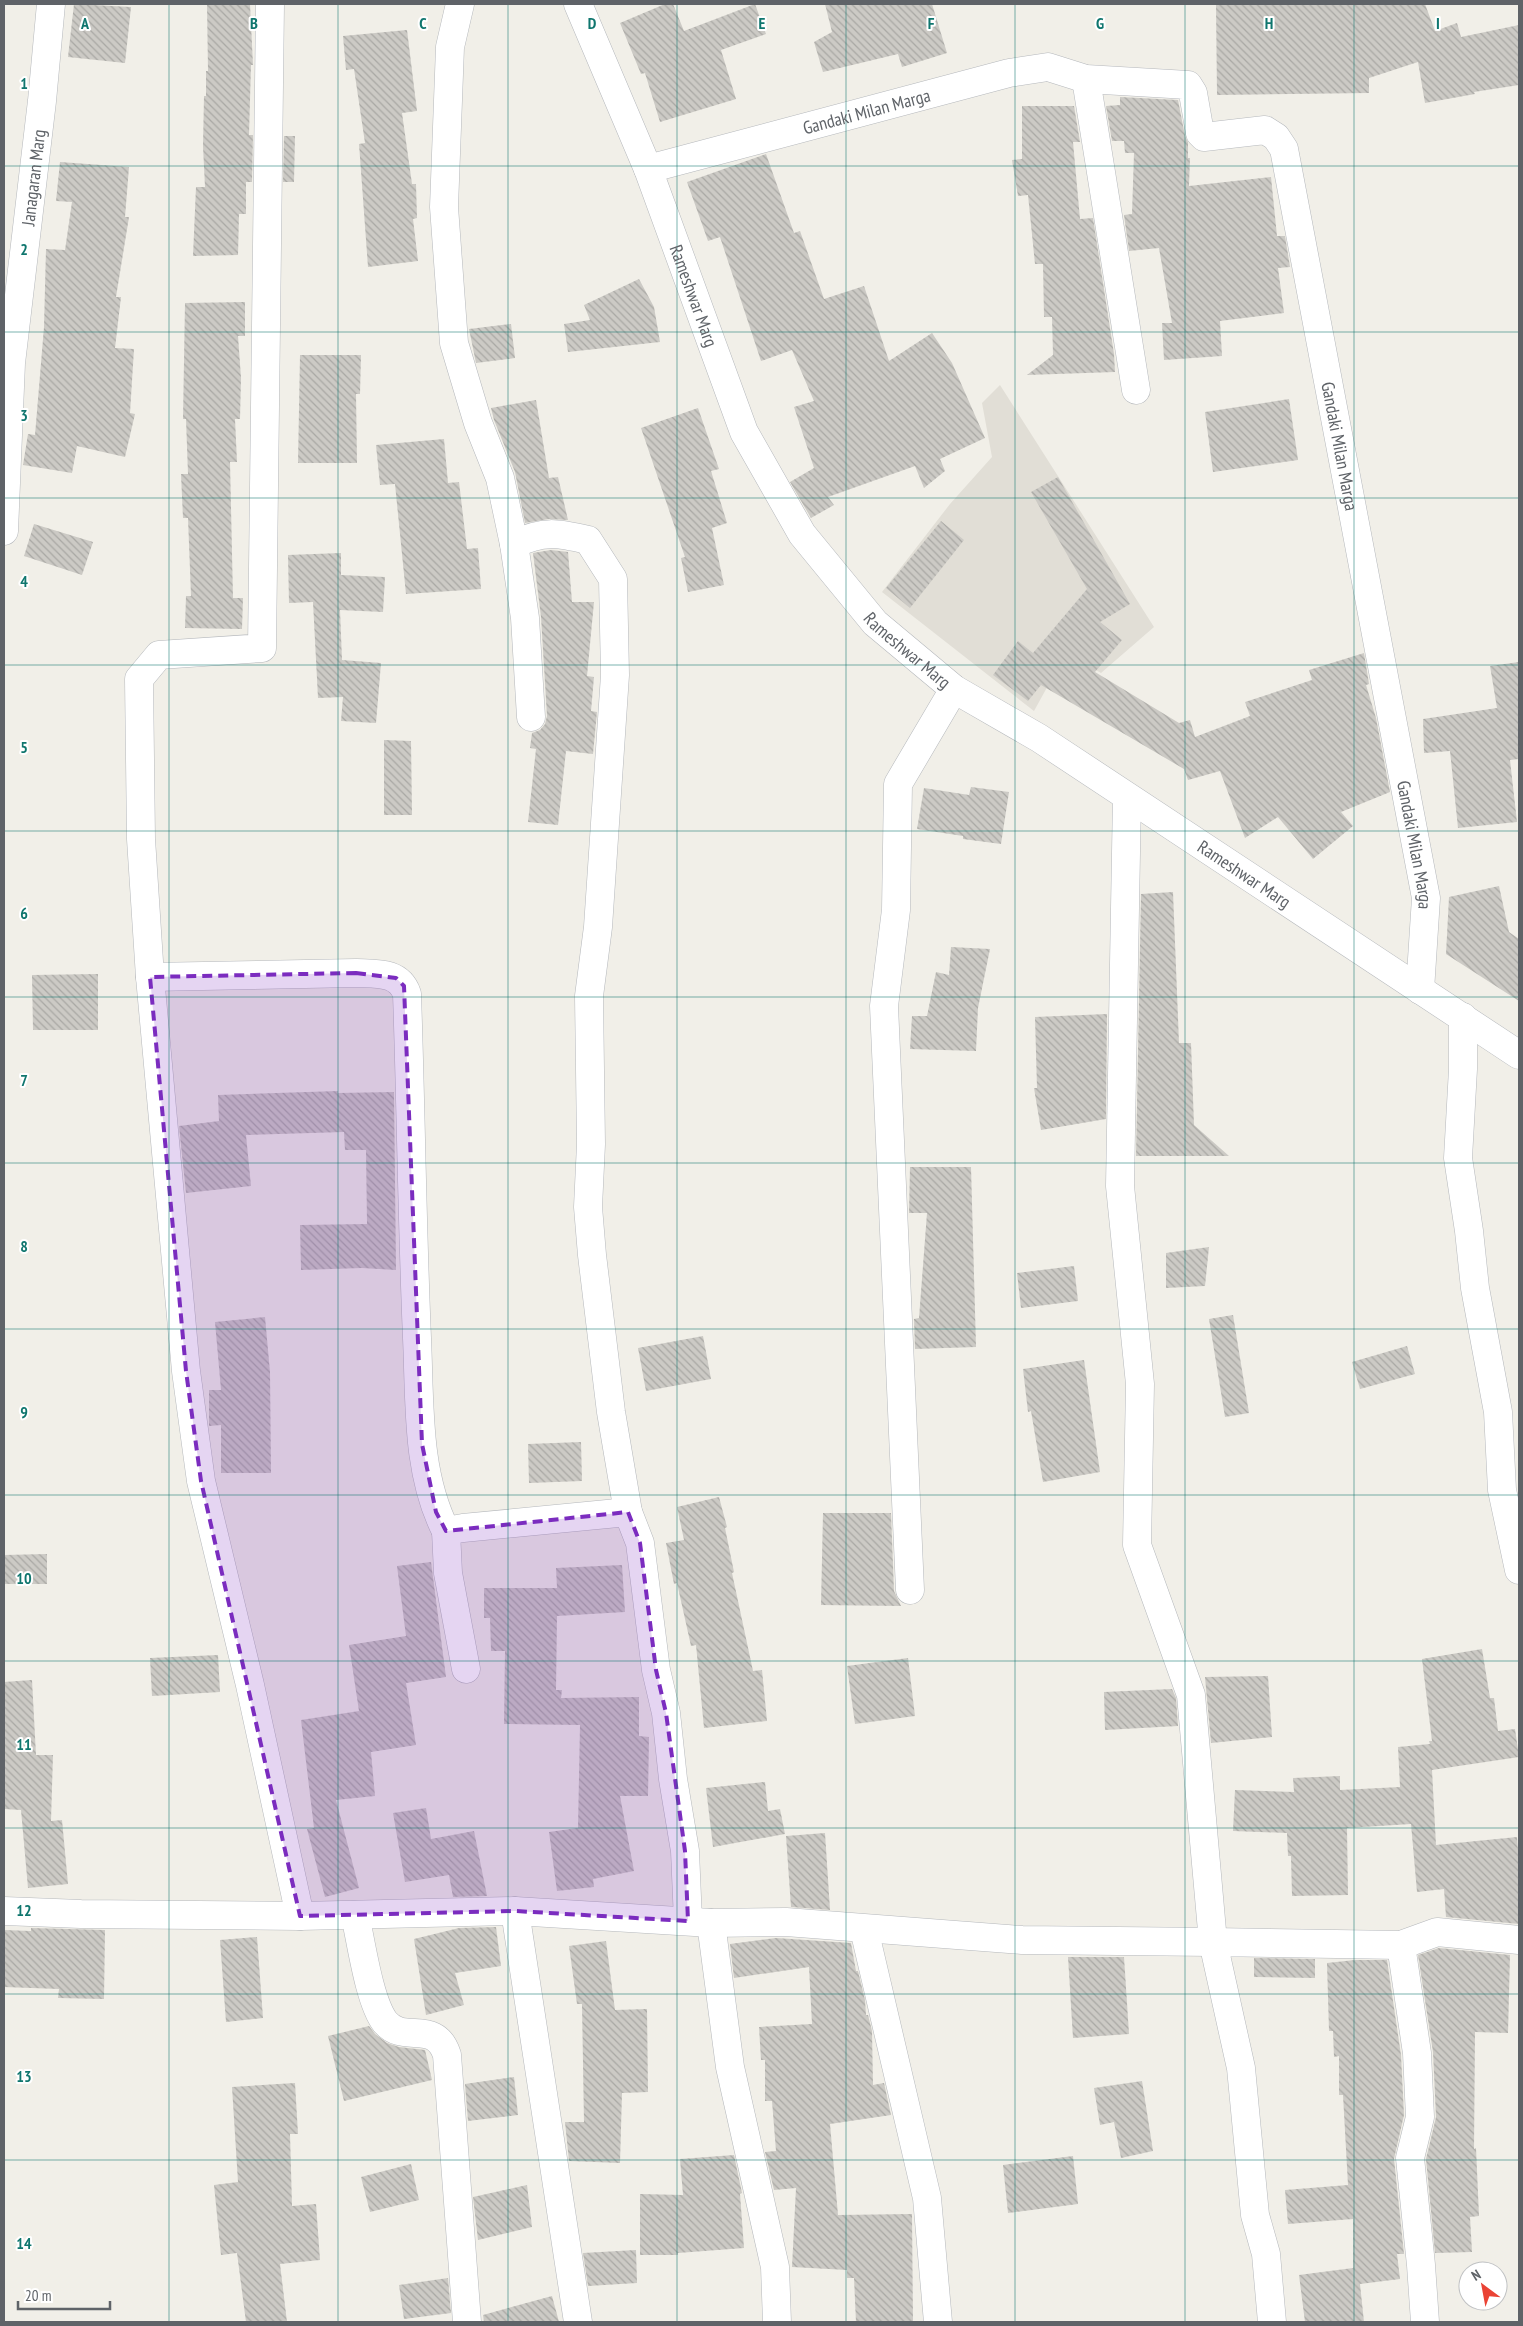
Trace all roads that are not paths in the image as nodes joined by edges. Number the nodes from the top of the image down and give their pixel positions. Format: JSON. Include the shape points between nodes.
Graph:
{"nodes":[{"id":1,"x":51,"y":4,"type":"edge"},
{"id":2,"x":270,"y":4,"type":"edge"},
{"id":3,"x":460,"y":4,"type":"edge"},
{"id":4,"x":578,"y":4,"type":"edge"},
{"id":5,"x":1086,"y":79,"type":"junction"},
{"id":6,"x":648,"y":169,"type":"junction"},
{"id":7,"x":1136,"y":390,"type":"dead end"},
{"id":8,"x":4,"y":531,"type":"edge"},
{"id":9,"x":514,"y":544,"type":"junction"},
{"id":10,"x":954,"y":689,"type":"junction"},
{"id":11,"x":531,"y":717,"type":"dead end"},
{"id":12,"x":1128,"y":797,"type":"junction"},
{"id":13,"x":150,"y":977,"type":"junction"},
{"id":14,"x":1420,"y":990,"type":"junction"},
{"id":15,"x":1463,"y":1017,"type":"junction"},
{"id":16,"x":1519,"y":1055,"type":"edge"},
{"id":17,"x":628,"y":1512,"type":"junction"},
{"id":18,"x":1515,"y":1525,"type":"edge"},
{"id":19,"x":446,"y":1531,"type":"junction"},
{"id":20,"x":1519,"y":1570,"type":"edge"},
{"id":21,"x":910,"y":1590,"type":"dead end"},
{"id":22,"x":466,"y":1669,"type":"dead end"},
{"id":23,"x":4,"y":1911,"type":"edge"},
{"id":24,"x":515,"y":1911,"type":"junction"},
{"id":25,"x":355,"y":1914,"type":"junction"},
{"id":26,"x":300,"y":1916,"type":"junction"},
{"id":27,"x":700,"y":1922,"type":"junction"},
{"id":28,"x":864,"y":1929,"type":"junction"},
{"id":29,"x":1519,"y":1940,"type":"edge"},
{"id":30,"x":1213,"y":1942,"type":"junction"},
{"id":31,"x":1401,"y":1945,"type":"junction"},
{"id":32,"x":467,"y":2322,"type":"edge"},
{"id":33,"x":578,"y":2322,"type":"edge"},
{"id":34,"x":777,"y":2322,"type":"edge"},
{"id":35,"x":938,"y":2322,"type":"edge"},
{"id":36,"x":1272,"y":2322,"type":"edge"},
{"id":37,"x":1425,"y":2322,"type":"edge"}],
"edges":[{"from":1,"to":8,"type":"street","name":"Janagaran Marg","via":[[11,363]]},
{"from":2,"to":13,"type":"street","via":[[262,648],[159,655],[139,679],[141,839]]},
{"from":3,"to":9,"type":"street","via":[[450,48],[444,207],[454,343],[478,423],[500,478]]},
{"from":4,"to":6,"type":"street","name":"Rameshwar Marg"},
{"from":5,"to":6,"type":"street","name":"Gandaki Milan Marga","via":[[1048,67],[1010,73]]},
{"from":5,"to":7,"type":"street"},
{"from":5,"to":14,"type":"street","name":"Gandaki Milan Marga","via":[[1188,85],[1204,138],[1265,130],[1276,137],[1284,149],[1426,898]]},
{"from":6,"to":10,"type":"street","name":"Rameshwar Marg","via":[[744,432],[802,534],[875,623]]},
{"from":9,"to":11,"type":"street","via":[[525,618]]},
{"from":9,"to":17,"type":"street","via":[[530,536],[555,532],[588,540],[613,579],[615,675],[598,927],[589,996],[591,1144],[588,1207],[611,1412]]},
{"from":10,"to":12,"type":"street","name":"Rameshwar Marg","via":[[1039,738]]},
{"from":10,"to":21,"type":"street","via":[[898,784],[896,910],[884,1006]]},
{"from":12,"to":14,"type":"street","name":"Rameshwar Marg"},
{"from":12,"to":30,"type":"street","via":[[1120,1186],[1140,1384],[1138,1545],[1191,1695]]},
{"from":13,"to":19,"type":"street","via":[[364,974],[396,978],[404,986],[410,1068],[422,1444],[434,1506]]},
{"from":13,"to":26,"type":"street","via":[[186,1371],[201,1482],[250,1685]]},
{"from":14,"to":15,"type":"street","name":"Rameshwar Marg"},
{"from":15,"to":16,"type":"street","name":"Rameshwar Marg"},
{"from":15,"to":18,"type":"street","via":[[1458,1158],[1475,1288],[1498,1412],[1502,1490]]},
{"from":17,"to":19,"type":"street"},
{"from":17,"to":27,"type":"street","via":[[640,1543],[673,1780]]},
{"from":18,"to":20,"type":"street"},
{"from":19,"to":22,"type":"street","via":[[448,1573]]},
{"from":23,"to":26,"type":"street"},
{"from":24,"to":25,"type":"street"},
{"from":24,"to":27,"type":"street"},
{"from":24,"to":33,"type":"street"},
{"from":25,"to":26,"type":"street"},
{"from":25,"to":32,"type":"street","via":[[375,2002],[384,2021],[398,2031],[433,2035],[441,2042],[447,2055]]},
{"from":27,"to":28,"type":"street","via":[[786,1922]]},
{"from":27,"to":34,"type":"street","via":[[775,2267]]},
{"from":28,"to":30,"type":"street","via":[[1022,1940]]},
{"from":28,"to":35,"type":"street","via":[[927,2198]]},
{"from":29,"to":31,"type":"street","via":[[1437,1932]]},
{"from":30,"to":31,"type":"street"},
{"from":30,"to":36,"type":"street","via":[[1242,2068],[1255,2215],[1266,2254]]},
{"from":31,"to":37,"type":"street","via":[[1417,2052],[1420,2117],[1410,2158]]}]}
